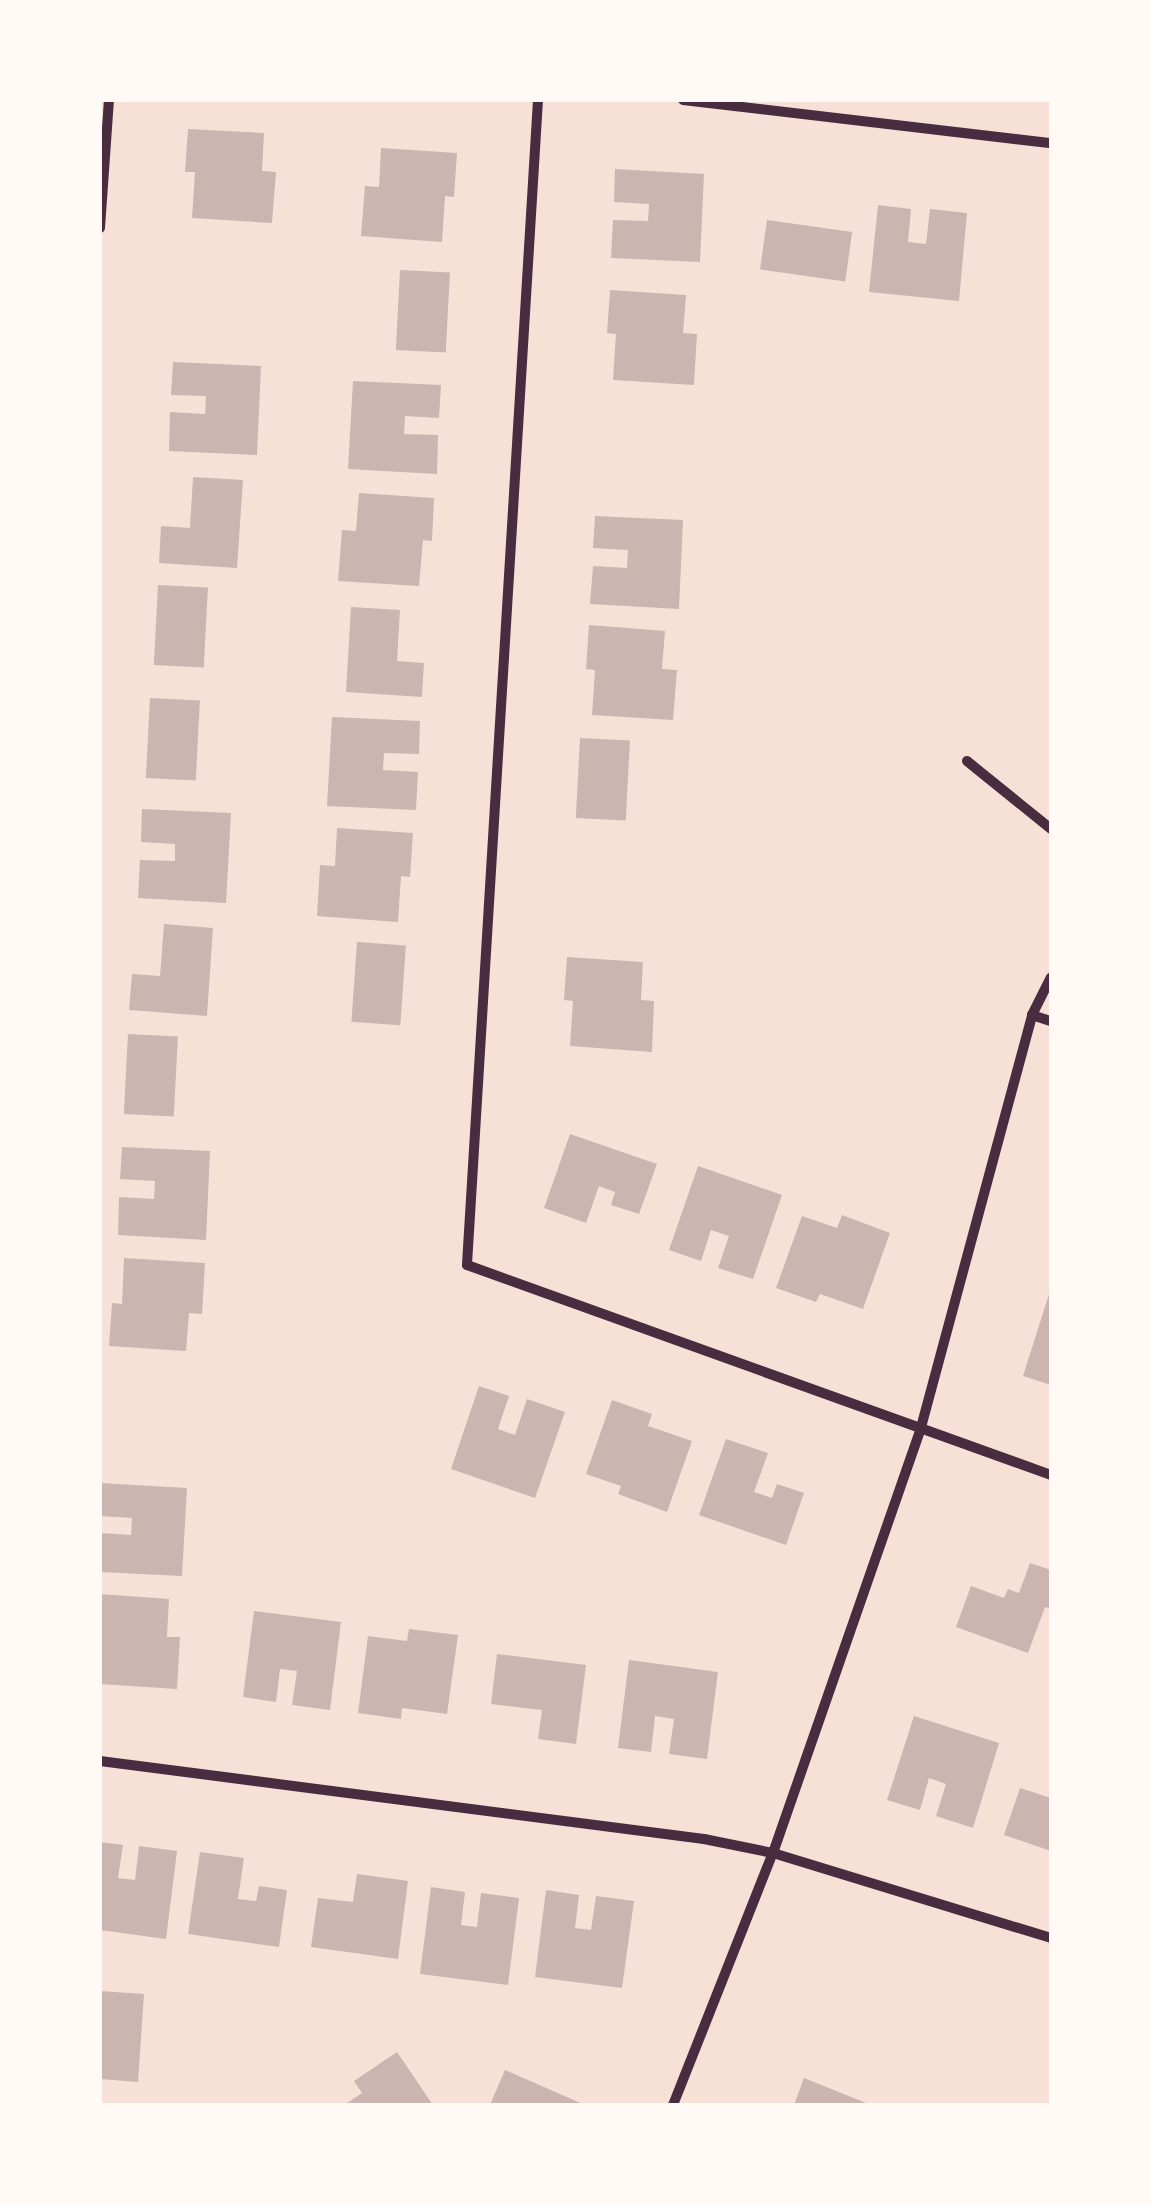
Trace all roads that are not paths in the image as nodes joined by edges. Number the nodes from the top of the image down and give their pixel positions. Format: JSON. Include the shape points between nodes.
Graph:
{"nodes":[{"id":1,"x":109,"y":100,"type":"edge"},
{"id":2,"x":538,"y":100,"type":"edge"},
{"id":3,"x":683,"y":100,"type":"edge"},
{"id":4,"x":1051,"y":143,"type":"edge"},
{"id":5,"x":100,"y":228,"type":"edge"},
{"id":6,"x":966,"y":761,"type":"dead end"},
{"id":7,"x":1051,"y":828,"type":"edge"},
{"id":8,"x":1051,"y":977,"type":"edge"},
{"id":9,"x":1032,"y":1015,"type":"junction"},
{"id":10,"x":1051,"y":1021,"type":"edge"},
{"id":11,"x":920,"y":1431,"type":"junction"},
{"id":12,"x":1051,"y":1475,"type":"edge"},
{"id":13,"x":100,"y":1761,"type":"edge"},
{"id":14,"x":774,"y":1853,"type":"junction"},
{"id":15,"x":1051,"y":1938,"type":"edge"},
{"id":16,"x":673,"y":2105,"type":"edge"}],
"edges":[{"from":1,"to":5,"type":"street"},
{"from":2,"to":11,"type":"street","via":[[467,1266]]},
{"from":3,"to":4,"type":"street"},
{"from":6,"to":7,"type":"street"},
{"from":8,"to":9,"type":"street"},
{"from":9,"to":10,"type":"street"},
{"from":9,"to":11,"type":"street"},
{"from":11,"to":12,"type":"street"},
{"from":11,"to":14,"type":"street"},
{"from":13,"to":14,"type":"street"},
{"from":14,"to":15,"type":"street"},
{"from":14,"to":16,"type":"street"}]}
